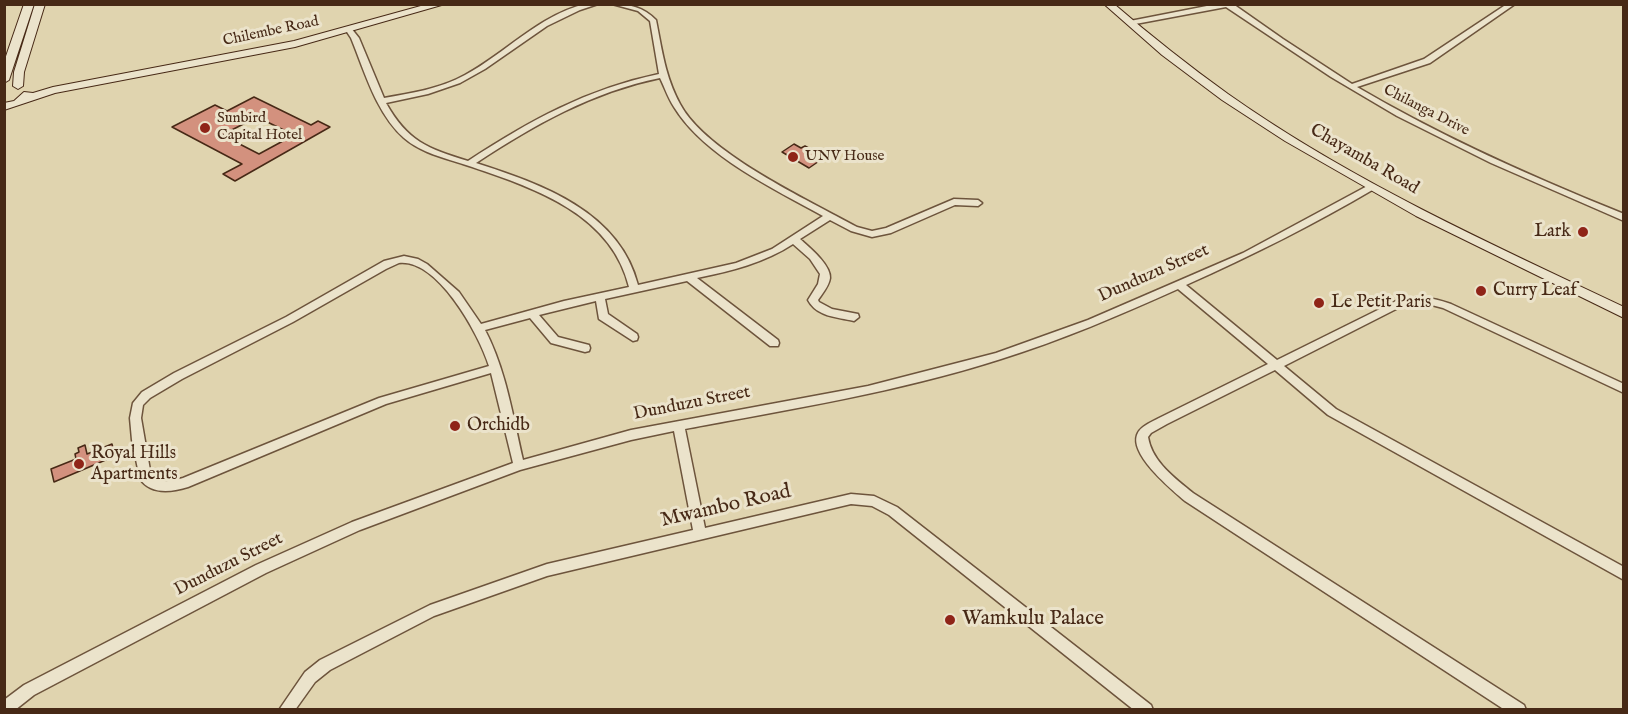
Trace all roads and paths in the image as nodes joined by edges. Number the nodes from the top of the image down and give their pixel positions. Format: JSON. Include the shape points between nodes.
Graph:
{"nodes":[{"id":1,"x":29,"y":4,"type":"edge"},
{"id":2,"x":40,"y":4,"type":"edge"},
{"id":3,"x":441,"y":4,"type":"edge"},
{"id":4,"x":595,"y":4,"type":"edge"},
{"id":5,"x":615,"y":4,"type":"edge"},
{"id":6,"x":1108,"y":4,"type":"edge"},
{"id":7,"x":1512,"y":4,"type":"edge"},
{"id":8,"x":1229,"y":5,"type":"edge"},
{"id":9,"x":1130,"y":23,"type":"junction"},
{"id":10,"x":349,"y":29,"type":"junction"},
{"id":11,"x":663,"y":75,"type":"junction"},
{"id":12,"x":106,"y":79,"type":"junction"},
{"id":13,"x":4,"y":80,"type":"edge"},
{"id":14,"x":1352,"y":86,"type":"junction"},
{"id":15,"x":4,"y":87,"type":"edge"},
{"id":16,"x":22,"y":87,"type":"junction"},
{"id":17,"x":20,"y":101,"type":"junction"},
{"id":18,"x":382,"y":101,"type":"junction"},
{"id":19,"x":4,"y":107,"type":"edge"},
{"id":20,"x":4,"y":118,"type":"edge"},
{"id":21,"x":469,"y":164,"type":"junction"},
{"id":22,"x":1371,"y":187,"type":"junction"},
{"id":23,"x":978,"y":203,"type":"dead end"},
{"id":24,"x":830,"y":216,"type":"junction"},
{"id":25,"x":1623,"y":218,"type":"edge"},
{"id":26,"x":795,"y":240,"type":"junction"},
{"id":27,"x":690,"y":278,"type":"junction"},
{"id":28,"x":1180,"y":285,"type":"junction"},
{"id":29,"x":634,"y":289,"type":"junction"},
{"id":30,"x":600,"y":297,"type":"junction"},
{"id":31,"x":1623,"y":313,"type":"edge"},
{"id":32,"x":532,"y":314,"type":"junction"},
{"id":33,"x":854,"y":317,"type":"dead end"},
{"id":34,"x":480,"y":328,"type":"junction"},
{"id":35,"x":633,"y":337,"type":"dead end"},
{"id":36,"x":774,"y":343,"type":"dead end"},
{"id":37,"x":585,"y":348,"type":"dead end"},
{"id":38,"x":1275,"y":366,"type":"junction"},
{"id":39,"x":495,"y":368,"type":"junction"},
{"id":40,"x":1623,"y":389,"type":"edge"},
{"id":41,"x":679,"y":426,"type":"junction"},
{"id":42,"x":519,"y":466,"type":"junction"},
{"id":43,"x":700,"y":533,"type":"junction"},
{"id":44,"x":1623,"y":574,"type":"edge"},
{"id":45,"x":29,"y":690,"type":"junction"},
{"id":46,"x":4,"y":698,"type":"edge"},
{"id":47,"x":4,"y":709,"type":"edge"},
{"id":48,"x":286,"y":710,"type":"edge"},
{"id":49,"x":1146,"y":710,"type":"edge"},
{"id":50,"x":1519,"y":710,"type":"edge"}],
"edges":[{"from":1,"to":13,"type":"main road"},
{"from":2,"to":16,"type":"main road","via":[[19,72]]},
{"from":3,"to":10,"type":"main road","name":"Chilembe Road"},
{"from":4,"to":18,"type":"street","via":[[564,13],[466,77]]},
{"from":5,"to":11,"type":"street","via":[[640,10],[653,20]]},
{"from":6,"to":9,"type":"main road","name":"Chayamba Road"},
{"from":7,"to":14,"type":"street","via":[[1427,61]]},
{"from":8,"to":9,"type":"street"},
{"from":8,"to":14,"type":"street","name":"Chilanga Drive"},
{"from":9,"to":22,"type":"main road","name":"Chayamba Road","via":[[1230,98]]},
{"from":10,"to":12,"type":"main road","name":"Chilembe Road","via":[[275,48]]},
{"from":10,"to":18,"type":"street"},
{"from":11,"to":21,"type":"street","via":[[572,102]]},
{"from":11,"to":24,"type":"street","via":[[677,106],[717,149]]},
{"from":12,"to":16,"type":"main road"},
{"from":12,"to":17,"type":"main road"},
{"from":14,"to":25,"type":"street","name":"Chilanga Drive","via":[[1537,181]]},
{"from":15,"to":16,"type":"main road"},
{"from":16,"to":17,"type":"main road","via":[[29,92]]},
{"from":17,"to":19,"type":"main road"},
{"from":17,"to":20,"type":"main road"},
{"from":18,"to":21,"type":"street","via":[[399,128],[414,141]]},
{"from":21,"to":29,"type":"street","via":[[548,192],[583,212],[603,231],[626,263]]},
{"from":22,"to":28,"type":"street","name":"Dunduzu Street","via":[[1279,239]]},
{"from":22,"to":31,"type":"main road","name":"Chayamba Road"},
{"from":23,"to":24,"type":"street","via":[[954,202],[880,233],[863,232]]},
{"from":24,"to":26,"type":"street"},
{"from":26,"to":27,"type":"street","via":[[748,263]]},
{"from":26,"to":33,"type":"street","via":[[825,273],[814,305]]},
{"from":27,"to":29,"type":"street"},
{"from":27,"to":36,"type":"street"},
{"from":28,"to":38,"type":"street"},
{"from":28,"to":41,"type":"street","name":"Dunduzu Street","via":[[1043,341],[960,368]]},
{"from":29,"to":30,"type":"street"},
{"from":30,"to":32,"type":"street"},
{"from":30,"to":35,"type":"street","via":[[603,316]]},
{"from":32,"to":34,"type":"street"},
{"from":32,"to":37,"type":"street","via":[[555,340]]},
{"from":34,"to":39,"type":"street"},
{"from":34,"to":39,"type":"street","via":[[457,295],[428,270],[406,259],[390,263],[143,398],[135,414],[146,479],[161,487],[184,483],[383,401]]},
{"from":38,"to":40,"type":"street","via":[[1400,303],[1421,299],[1448,306]]},
{"from":38,"to":44,"type":"street","via":[[1312,398],[1352,424]]},
{"from":38,"to":50,"type":"street","via":[[1147,430],[1142,443],[1155,464],[1198,503]]},
{"from":39,"to":42,"type":"street"},
{"from":41,"to":42,"type":"street","name":"Dunduzu Street"},
{"from":41,"to":43,"type":"street"},
{"from":42,"to":45,"type":"street","name":"Dunduzu Street","via":[[356,526],[269,565]]},
{"from":43,"to":48,"type":"street","name":"Mwambo Road","via":[[547,570],[430,611],[325,665],[310,677]]},
{"from":43,"to":49,"type":"street","name":"Mwambo Road","via":[[851,499],[874,501],[893,511]]},
{"from":45,"to":46,"type":"street","name":"Dunduzu Street"},
{"from":45,"to":47,"type":"street","name":"Dunduzu Street"}]}
